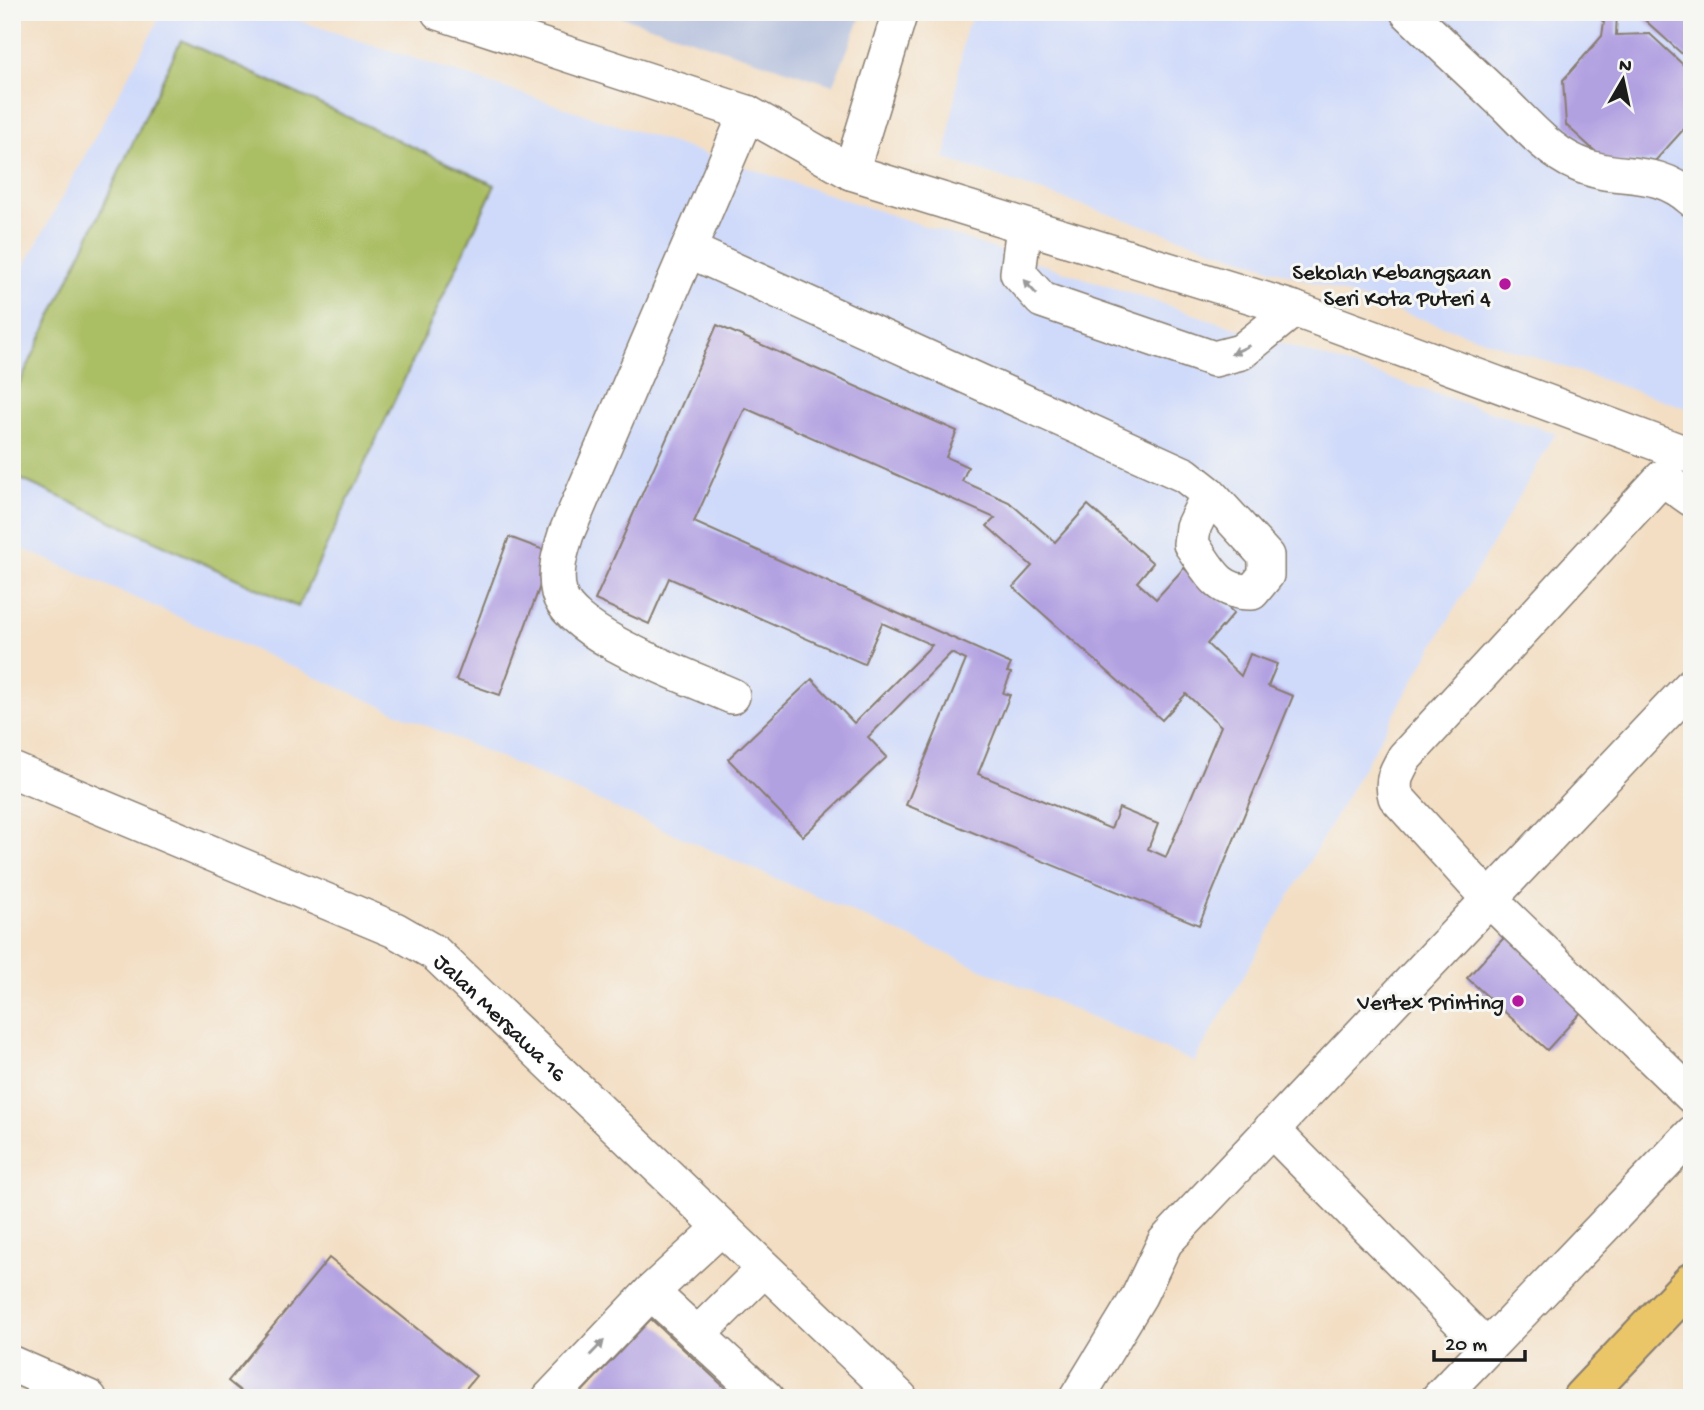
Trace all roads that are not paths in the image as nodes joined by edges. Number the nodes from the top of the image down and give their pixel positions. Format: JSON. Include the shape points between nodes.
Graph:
{"nodes":[{"id":1,"x":439,"y":12,"type":"edge"},
{"id":2,"x":900,"y":12,"type":"edge"},
{"id":3,"x":1408,"y":12,"type":"edge"},
{"id":4,"x":747,"y":113,"type":"junction"},
{"id":5,"x":851,"y":172,"type":"junction"},
{"id":6,"x":1692,"y":199,"type":"edge"},
{"id":7,"x":1024,"y":226,"type":"junction"},
{"id":8,"x":689,"y":250,"type":"junction"},
{"id":9,"x":1294,"y":309,"type":"junction"},
{"id":10,"x":1692,"y":456,"type":"edge"},
{"id":11,"x":1209,"y":494,"type":"dead end"},
{"id":12,"x":1692,"y":499,"type":"edge"},
{"id":13,"x":1692,"y":685,"type":"edge"},
{"id":14,"x":732,"y":696,"type":"dead end"},
{"id":15,"x":12,"y":770,"type":"edge"},
{"id":16,"x":1489,"y":899,"type":"junction"},
{"id":17,"x":1692,"y":1096,"type":"edge"},
{"id":18,"x":1271,"y":1129,"type":"junction"},
{"id":19,"x":1692,"y":1134,"type":"edge"},
{"id":20,"x":721,"y":1228,"type":"junction"},
{"id":21,"x":764,"y":1269,"type":"junction"},
{"id":22,"x":1692,"y":1282,"type":"edge"},
{"id":23,"x":651,"y":1292,"type":"junction"},
{"id":24,"x":698,"y":1335,"type":"junction"},
{"id":25,"x":1487,"y":1348,"type":"junction"},
{"id":26,"x":26,"y":1379,"type":"edge"},
{"id":27,"x":89,"y":1398,"type":"edge"},
{"id":28,"x":550,"y":1398,"type":"edge"},
{"id":29,"x":765,"y":1398,"type":"edge"},
{"id":30,"x":900,"y":1398,"type":"edge"},
{"id":31,"x":1077,"y":1398,"type":"edge"},
{"id":32,"x":1439,"y":1398,"type":"edge"},
{"id":33,"x":1582,"y":1398,"type":"edge"}],
"edges":[{"from":1,"to":4,"type":"street"},
{"from":2,"to":5,"type":"street"},
{"from":3,"to":6,"type":"street","via":[[1544,142],[1576,163],[1662,179]]},
{"from":4,"to":5,"type":"street"},
{"from":4,"to":8,"type":"street"},
{"from":5,"to":7,"type":"street"},
{"from":7,"to":9,"type":"street"},
{"from":9,"to":7,"type":"street","one_way":true,"via":[[1241,352],[1214,359],[1042,300],[1018,273]]},
{"from":8,"to":11,"type":"street","via":[[1185,475]]},
{"from":8,"to":14,"type":"street","via":[[566,534],[557,564],[559,594],[573,618],[600,636]]},
{"from":9,"to":10,"type":"street"},
{"from":12,"to":16,"type":"street","via":[[1662,478],[1413,748],[1395,774],[1396,797]]},
{"from":13,"to":16,"type":"street"},
{"from":15,"to":20,"type":"street","name":"Jalan Mersawa 16","via":[[395,930],[435,953]]},
{"from":16,"to":17,"type":"street"},
{"from":16,"to":18,"type":"street"},
{"from":18,"to":25,"type":"street"},
{"from":18,"to":31,"type":"street","via":[[1165,1242],[1139,1296]]},
{"from":19,"to":25,"type":"street"},
{"from":20,"to":21,"type":"street","name":"Jalan Mersawa 16"},
{"from":20,"to":23,"type":"street"},
{"from":21,"to":24,"type":"street"},
{"from":21,"to":30,"type":"street","name":"Jalan Mersawa 16"},
{"from":22,"to":33,"type":"main road"},
{"from":23,"to":24,"type":"street"},
{"from":28,"to":23,"type":"street","one_way":true},
{"from":24,"to":29,"type":"street"},
{"from":25,"to":32,"type":"street"},
{"from":26,"to":27,"type":"street"}]}
